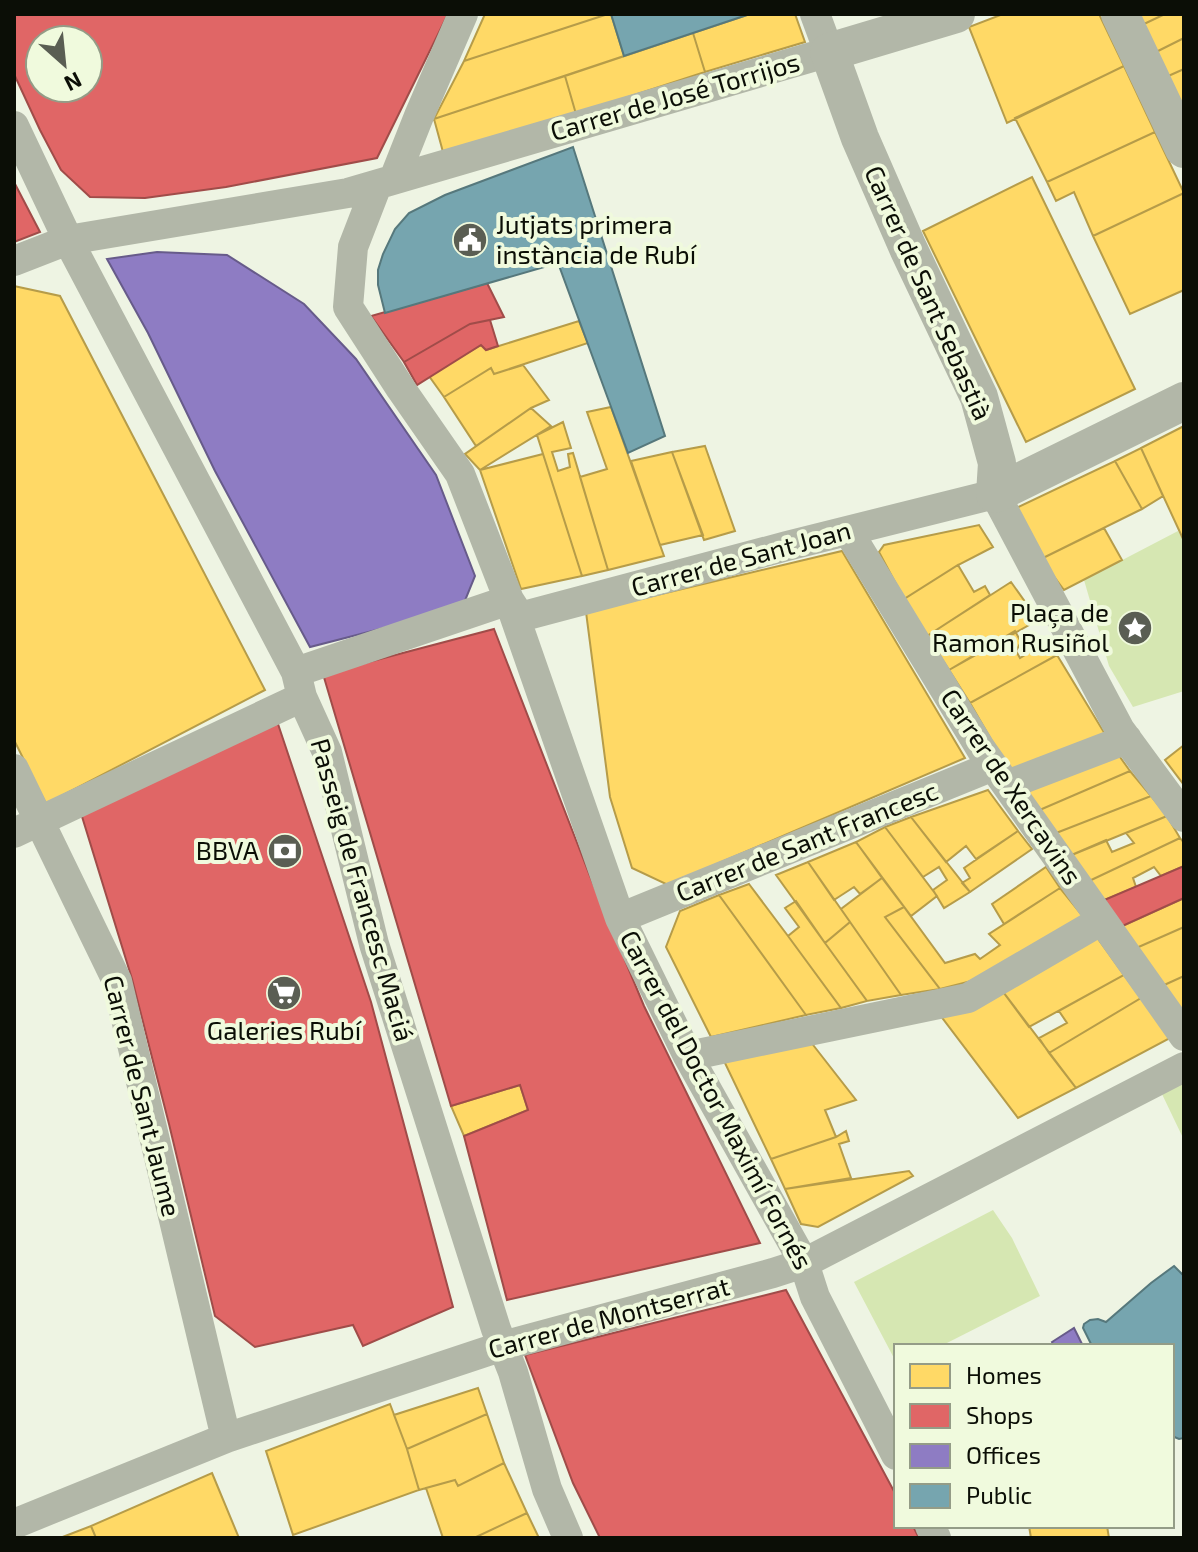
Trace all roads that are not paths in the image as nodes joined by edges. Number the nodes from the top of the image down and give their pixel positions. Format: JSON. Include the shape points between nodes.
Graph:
{"nodes":[{"id":1,"x":463,"y":14,"type":"edge"},
{"id":2,"x":815,"y":14,"type":"edge"},
{"id":3,"x":956,"y":14,"type":"edge"},
{"id":4,"x":1120,"y":14,"type":"edge"},
{"id":5,"x":829,"y":52,"type":"junction"},
{"id":6,"x":14,"y":126,"type":"edge"},
{"id":7,"x":1184,"y":149,"type":"edge"},
{"id":8,"x":385,"y":182,"type":"junction"},
{"id":9,"x":68,"y":240,"type":"junction"},
{"id":10,"x":14,"y":261,"type":"edge"},
{"id":11,"x":1184,"y":401,"type":"edge"},
{"id":12,"x":995,"y":494,"type":"junction"},
{"id":13,"x":848,"y":531,"type":"junction"},
{"id":14,"x":509,"y":600,"type":"junction"},
{"id":15,"x":299,"y":685,"type":"junction"},
{"id":16,"x":1127,"y":739,"type":"junction"},
{"id":17,"x":14,"y":769,"type":"edge"},
{"id":18,"x":1000,"y":776,"type":"junction"},
{"id":19,"x":1184,"y":817,"type":"edge"},
{"id":20,"x":27,"y":827,"type":"edge"},
{"id":21,"x":620,"y":918,"type":"junction"},
{"id":22,"x":1102,"y":920,"type":"junction"},
{"id":23,"x":1184,"y":1036,"type":"edge"},
{"id":24,"x":688,"y":1056,"type":"junction"},
{"id":25,"x":1184,"y":1067,"type":"edge"},
{"id":26,"x":804,"y":1263,"type":"junction"},
{"id":27,"x":503,"y":1346,"type":"junction"},
{"id":28,"x":226,"y":1438,"type":"junction"},
{"id":29,"x":894,"y":1451,"type":"edge"},
{"id":30,"x":14,"y":1524,"type":"edge"},
{"id":31,"x":568,"y":1538,"type":"edge"}],
"edges":[{"from":1,"to":8,"type":"street","name":"Carrer del Doctor Maximí Fornés"},
{"from":2,"to":5,"type":"street","name":"Carrer de Sant Sebastià"},
{"from":3,"to":5,"type":"street","name":"Carrer de José Torrijos"},
{"from":4,"to":7,"type":"street"},
{"from":5,"to":8,"type":"street","name":"Carrer de José Torrijos"},
{"from":5,"to":12,"type":"street","name":"Carrer de Sant Sebastià","via":[[860,138],[979,397],[997,463]]},
{"from":6,"to":9,"type":"street","name":"Passeig de Francesc Maciá"},
{"from":8,"to":9,"type":"street","name":"Carrer de José Torrijos","via":[[348,193]]},
{"from":8,"to":14,"type":"street","name":"Carrer del Doctor Maximí Fornés","via":[[353,247],[348,307],[460,474]]},
{"from":9,"to":10,"type":"street","name":"Carrer de José Torrijos"},
{"from":9,"to":15,"type":"street","name":"Passeig de Francesc Maciá"},
{"from":11,"to":12,"type":"street","name":"Carrer de Sant Joan"},
{"from":12,"to":13,"type":"street","name":"Carrer de Sant Joan"},
{"from":12,"to":16,"type":"street","name":"Carrer de Sant Sebastià"},
{"from":13,"to":14,"type":"street","name":"Carrer de Sant Joan","via":[[520,617]]},
{"from":13,"to":18,"type":"street","name":"Carrer de Xercavins"},
{"from":14,"to":15,"type":"street"},
{"from":14,"to":21,"type":"street","name":"Carrer del Doctor Maximí Fornés"},
{"from":15,"to":20,"type":"street"},
{"from":15,"to":27,"type":"street","name":"Passeig de Francesc Maciá","via":[[327,752],[374,944]]},
{"from":16,"to":18,"type":"street","name":"Carrer de Sant Francesc"},
{"from":16,"to":19,"type":"street","name":"Carrer de Sant Sebastià"},
{"from":17,"to":20,"type":"street","name":"Carrer de Sant Jaume"},
{"from":18,"to":21,"type":"street","name":"Carrer de Sant Francesc"},
{"from":18,"to":22,"type":"street","name":"Carrer de Xercavins"},
{"from":20,"to":28,"type":"street","name":"Carrer de Sant Jaume","via":[[117,981]]},
{"from":21,"to":24,"type":"street","name":"Carrer del Doctor Maximí Fornés"},
{"from":22,"to":23,"type":"street","name":"Carrer de Xercavins"},
{"from":22,"to":24,"type":"street","via":[[968,998]]},
{"from":24,"to":26,"type":"street","name":"Carrer del Doctor Maximí Fornés"},
{"from":25,"to":26,"type":"street","name":"Carrer de Montserrat"},
{"from":26,"to":27,"type":"street","name":"Carrer de Montserrat"},
{"from":26,"to":29,"type":"street","name":"Carrer del Doctor Maximí Fornés","via":[[815,1297]]},
{"from":27,"to":28,"type":"street","name":"Carrer de Montserrat"},
{"from":27,"to":31,"type":"street","name":"Passeig de Francesc Maciá","via":[[547,1489]]},
{"from":28,"to":30,"type":"street","name":"Carrer de Montserrat"}]}
